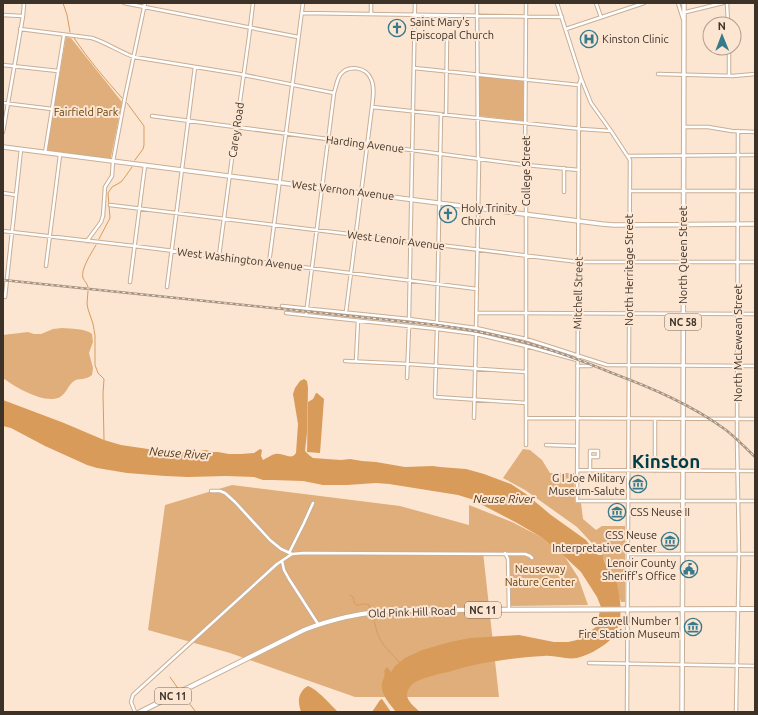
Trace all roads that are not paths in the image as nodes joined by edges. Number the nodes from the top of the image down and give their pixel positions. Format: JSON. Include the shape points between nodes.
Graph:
{"nodes":[{"id":1,"x":24,"y":3,"type":"edge"},
{"id":2,"x":124,"y":3,"type":"edge"},
{"id":3,"x":145,"y":3,"type":"edge"},
{"id":4,"x":253,"y":3,"type":"edge"},
{"id":5,"x":303,"y":3,"type":"edge"},
{"id":6,"x":371,"y":3,"type":"edge"},
{"id":7,"x":415,"y":3,"type":"edge"},
{"id":8,"x":478,"y":3,"type":"edge"},
{"id":9,"x":526,"y":3,"type":"edge"},
{"id":10,"x":557,"y":3,"type":"edge"},
{"id":11,"x":596,"y":3,"type":"edge"},
{"id":12,"x":644,"y":3,"type":"edge"},
{"id":13,"x":678,"y":3,"type":"edge"},
{"id":14,"x":684,"y":3,"type":"edge"},
{"id":15,"x":723,"y":3,"type":"edge"},
{"id":16,"x":727,"y":3,"type":"edge"},
{"id":17,"x":636,"y":4,"type":"edge"},
{"id":18,"x":144,"y":7,"type":"junction"},
{"id":19,"x":686,"y":12,"type":"dead end"},
{"id":20,"x":302,"y":13,"type":"junction"},
{"id":21,"x":371,"y":14,"type":"junction"},
{"id":22,"x":3,"y":15,"type":"edge"},
{"id":23,"x":414,"y":15,"type":"junction"},
{"id":24,"x":23,"y":16,"type":"junction"},
{"id":25,"x":478,"y":16,"type":"junction"},
{"id":26,"x":728,"y":16,"type":"edge"},
{"id":27,"x":526,"y":17,"type":"junction"},
{"id":28,"x":601,"y":17,"type":"junction"},
{"id":29,"x":562,"y":18,"type":"junction"},
{"id":30,"x":684,"y":22,"type":"junction"},
{"id":31,"x":250,"y":27,"type":"junction"},
{"id":32,"x":20,"y":29,"type":"junction"},
{"id":33,"x":566,"y":29,"type":"junction"},
{"id":34,"x":64,"y":35,"type":"junction"},
{"id":35,"x":298,"y":37,"type":"junction"},
{"id":36,"x":447,"y":38,"type":"dead end"},
{"id":37,"x":729,"y":56,"type":"edge"},
{"id":38,"x":134,"y":57,"type":"junction"},
{"id":39,"x":3,"y":64,"type":"edge"},
{"id":40,"x":14,"y":66,"type":"junction"},
{"id":41,"x":195,"y":67,"type":"junction"},
{"id":42,"x":414,"y":68,"type":"junction"},
{"id":43,"x":58,"y":71,"type":"junction"},
{"id":44,"x":447,"y":71,"type":"junction"},
{"id":45,"x":478,"y":74,"type":"junction"},
{"id":46,"x":658,"y":74,"type":"dead end"},
{"id":47,"x":684,"y":74,"type":"junction"},
{"id":48,"x":755,"y":74,"type":"edge"},
{"id":49,"x":244,"y":75,"type":"junction"},
{"id":50,"x":729,"y":76,"type":"junction"},
{"id":51,"x":581,"y":78,"type":"junction"},
{"id":52,"x":526,"y":79,"type":"junction"},
{"id":53,"x":292,"y":84,"type":"junction"},
{"id":54,"x":579,"y":85,"type":"junction"},
{"id":55,"x":334,"y":93,"type":"junction"},
{"id":56,"x":3,"y":103,"type":"edge"},
{"id":57,"x":8,"y":103,"type":"junction"},
{"id":58,"x":372,"y":107,"type":"junction"},
{"id":59,"x":52,"y":109,"type":"junction"},
{"id":60,"x":413,"y":111,"type":"junction"},
{"id":61,"x":441,"y":114,"type":"junction"},
{"id":62,"x":446,"y":114,"type":"junction"},
{"id":63,"x":152,"y":116,"type":"dead end"},
{"id":64,"x":477,"y":118,"type":"junction"},
{"id":65,"x":188,"y":121,"type":"junction"},
{"id":66,"x":525,"y":123,"type":"junction"},
{"id":67,"x":236,"y":127,"type":"junction"},
{"id":68,"x":684,"y":127,"type":"junction"},
{"id":69,"x":579,"y":129,"type":"junction"},
{"id":70,"x":611,"y":131,"type":"junction"},
{"id":71,"x":738,"y":131,"type":"junction"},
{"id":72,"x":3,"y":132,"type":"edge"},
{"id":73,"x":755,"y":132,"type":"edge"},
{"id":74,"x":285,"y":133,"type":"junction"},
{"id":75,"x":328,"y":140,"type":"junction"},
{"id":76,"x":367,"y":145,"type":"junction"},
{"id":77,"x":3,"y":147,"type":"edge"},
{"id":78,"x":22,"y":150,"type":"junction"},
{"id":79,"x":412,"y":150,"type":"junction"},
{"id":80,"x":45,"y":152,"type":"junction"},
{"id":81,"x":60,"y":154,"type":"junction"},
{"id":82,"x":441,"y":154,"type":"junction"},
{"id":83,"x":684,"y":155,"type":"junction"},
{"id":84,"x":755,"y":155,"type":"edge"},
{"id":85,"x":628,"y":156,"type":"junction"},
{"id":86,"x":738,"y":156,"type":"junction"},
{"id":87,"x":478,"y":159,"type":"junction"},
{"id":88,"x":113,"y":161,"type":"junction"},
{"id":89,"x":144,"y":165,"type":"junction"},
{"id":90,"x":526,"y":165,"type":"junction"},
{"id":91,"x":564,"y":168,"type":"junction"},
{"id":92,"x":181,"y":170,"type":"junction"},
{"id":93,"x":579,"y":170,"type":"junction"},
{"id":94,"x":230,"y":176,"type":"junction"},
{"id":95,"x":279,"y":182,"type":"junction"},
{"id":96,"x":322,"y":187,"type":"junction"},
{"id":97,"x":738,"y":190,"type":"junction"},
{"id":98,"x":755,"y":190,"type":"edge"},
{"id":99,"x":630,"y":191,"type":"junction"},
{"id":100,"x":684,"y":191,"type":"junction"},
{"id":101,"x":361,"y":192,"type":"junction"},
{"id":102,"x":564,"y":192,"type":"dead end"},
{"id":103,"x":3,"y":193,"type":"edge"},
{"id":104,"x":16,"y":195,"type":"junction"},
{"id":105,"x":411,"y":199,"type":"junction"},
{"id":106,"x":439,"y":203,"type":"junction"},
{"id":107,"x":110,"y":205,"type":"dead end"},
{"id":108,"x":139,"y":208,"type":"junction"},
{"id":109,"x":478,"y":208,"type":"junction"},
{"id":110,"x":176,"y":213,"type":"junction"},
{"id":111,"x":526,"y":214,"type":"junction"},
{"id":112,"x":224,"y":219,"type":"junction"},
{"id":113,"x":579,"y":221,"type":"junction"},
{"id":114,"x":738,"y":224,"type":"junction"},
{"id":115,"x":755,"y":224,"type":"edge"},
{"id":116,"x":273,"y":225,"type":"junction"},
{"id":117,"x":630,"y":225,"type":"junction"},
{"id":118,"x":684,"y":225,"type":"junction"},
{"id":119,"x":316,"y":230,"type":"junction"},
{"id":120,"x":3,"y":231,"type":"edge"},
{"id":121,"x":12,"y":232,"type":"junction"},
{"id":122,"x":356,"y":235,"type":"junction"},
{"id":123,"x":50,"y":237,"type":"junction"},
{"id":124,"x":87,"y":241,"type":"junction"},
{"id":125,"x":410,"y":242,"type":"junction"},
{"id":126,"x":438,"y":245,"type":"junction"},
{"id":127,"x":134,"y":246,"type":"junction"},
{"id":128,"x":477,"y":250,"type":"junction"},
{"id":129,"x":171,"y":251,"type":"junction"},
{"id":130,"x":219,"y":256,"type":"junction"},
{"id":131,"x":526,"y":256,"type":"junction"},
{"id":132,"x":579,"y":262,"type":"junction"},
{"id":133,"x":684,"y":262,"type":"junction"},
{"id":134,"x":738,"y":262,"type":"junction"},
{"id":135,"x":755,"y":262,"type":"edge"},
{"id":136,"x":269,"y":263,"type":"junction"},
{"id":137,"x":630,"y":263,"type":"junction"},
{"id":138,"x":46,"y":266,"type":"dead end"},
{"id":139,"x":311,"y":268,"type":"junction"},
{"id":140,"x":351,"y":273,"type":"junction"},
{"id":141,"x":410,"y":280,"type":"junction"},
{"id":142,"x":130,"y":282,"type":"dead end"},
{"id":143,"x":438,"y":284,"type":"junction"},
{"id":144,"x":167,"y":287,"type":"dead end"},
{"id":145,"x":477,"y":289,"type":"junction"},
{"id":146,"x":5,"y":297,"type":"dead end"},
{"id":147,"x":282,"y":306,"type":"dead end"},
{"id":148,"x":306,"y":308,"type":"junction"},
{"id":149,"x":346,"y":312,"type":"junction"},
{"id":150,"x":286,"y":313,"type":"dead end"},
{"id":151,"x":476,"y":313,"type":"junction"},
{"id":152,"x":526,"y":313,"type":"junction"},
{"id":153,"x":578,"y":314,"type":"junction"},
{"id":154,"x":629,"y":314,"type":"junction"},
{"id":155,"x":683,"y":314,"type":"junction"},
{"id":156,"x":738,"y":314,"type":"junction"},
{"id":157,"x":755,"y":314,"type":"edge"},
{"id":158,"x":306,"y":315,"type":"junction"},
{"id":159,"x":409,"y":319,"type":"junction"},
{"id":160,"x":358,"y":321,"type":"junction"},
{"id":161,"x":437,"y":322,"type":"junction"},
{"id":162,"x":409,"y":326,"type":"junction"},
{"id":163,"x":476,"y":328,"type":"junction"},
{"id":164,"x":437,"y":329,"type":"junction"},
{"id":165,"x":476,"y":334,"type":"junction"},
{"id":166,"x":526,"y":339,"type":"junction"},
{"id":167,"x":526,"y":346,"type":"junction"},
{"id":168,"x":577,"y":355,"type":"junction"},
{"id":169,"x":577,"y":360,"type":"junction"},
{"id":170,"x":345,"y":361,"type":"dead end"},
{"id":171,"x":356,"y":361,"type":"junction"},
{"id":172,"x":408,"y":364,"type":"junction"},
{"id":173,"x":629,"y":365,"type":"junction"},
{"id":174,"x":436,"y":366,"type":"junction"},
{"id":175,"x":577,"y":366,"type":"junction"},
{"id":176,"x":591,"y":366,"type":"dead end"},
{"id":177,"x":683,"y":366,"type":"junction"},
{"id":178,"x":738,"y":366,"type":"junction"},
{"id":179,"x":755,"y":366,"type":"edge"},
{"id":180,"x":475,"y":368,"type":"junction"},
{"id":181,"x":526,"y":372,"type":"junction"},
{"id":182,"x":407,"y":378,"type":"dead end"},
{"id":183,"x":474,"y":400,"type":"junction"},
{"id":184,"x":526,"y":403,"type":"junction"},
{"id":185,"x":474,"y":418,"type":"dead end"},
{"id":186,"x":526,"y":418,"type":"junction"},
{"id":187,"x":577,"y":418,"type":"junction"},
{"id":188,"x":629,"y":419,"type":"junction"},
{"id":189,"x":655,"y":419,"type":"junction"},
{"id":190,"x":683,"y":419,"type":"junction"},
{"id":191,"x":738,"y":419,"type":"junction"},
{"id":192,"x":755,"y":419,"type":"edge"},
{"id":193,"x":526,"y":445,"type":"dead end"},
{"id":194,"x":546,"y":445,"type":"dead end"},
{"id":195,"x":577,"y":446,"type":"junction"},
{"id":196,"x":590,"y":457,"type":"dead end"},
{"id":197,"x":577,"y":470,"type":"junction"},
{"id":198,"x":590,"y":470,"type":"junction"},
{"id":199,"x":628,"y":470,"type":"junction"},
{"id":200,"x":655,"y":471,"type":"junction"},
{"id":201,"x":683,"y":471,"type":"junction"},
{"id":202,"x":738,"y":471,"type":"junction"},
{"id":203,"x":755,"y":471,"type":"edge"},
{"id":204,"x":211,"y":491,"type":"dead end"},
{"id":205,"x":628,"y":501,"type":"junction"},
{"id":206,"x":683,"y":501,"type":"junction"},
{"id":207,"x":738,"y":501,"type":"junction"},
{"id":208,"x":755,"y":501,"type":"edge"},
{"id":209,"x":313,"y":502,"type":"dead end"},
{"id":210,"x":291,"y":553,"type":"junction"},
{"id":211,"x":505,"y":553,"type":"junction"},
{"id":212,"x":628,"y":554,"type":"junction"},
{"id":213,"x":683,"y":554,"type":"junction"},
{"id":214,"x":739,"y":554,"type":"junction"},
{"id":215,"x":755,"y":554,"type":"edge"},
{"id":216,"x":532,"y":558,"type":"dead end"},
{"id":217,"x":282,"y":561,"type":"junction"},
{"id":218,"x":626,"y":609,"type":"junction"},
{"id":219,"x":509,"y":610,"type":"junction"},
{"id":220,"x":683,"y":610,"type":"junction"},
{"id":221,"x":739,"y":610,"type":"junction"},
{"id":222,"x":755,"y":610,"type":"edge"},
{"id":223,"x":318,"y":624,"type":"junction"},
{"id":224,"x":589,"y":663,"type":"dead end"},
{"id":225,"x":627,"y":664,"type":"junction"},
{"id":226,"x":682,"y":664,"type":"junction"},
{"id":227,"x":737,"y":665,"type":"junction"},
{"id":228,"x":755,"y":666,"type":"edge"},
{"id":229,"x":135,"y":712,"type":"edge"},
{"id":230,"x":140,"y":712,"type":"edge"},
{"id":231,"x":627,"y":712,"type":"edge"},
{"id":232,"x":682,"y":712,"type":"edge"},
{"id":233,"x":736,"y":712,"type":"edge"}],
"edges":[{"from":1,"to":24,"type":"street"},
{"from":2,"to":18,"type":"street"},
{"from":3,"to":18,"type":"street"},
{"from":4,"to":31,"type":"street","name":"Carey Road"},
{"from":5,"to":20,"type":"street"},
{"from":6,"to":21,"type":"street"},
{"from":7,"to":23,"type":"street"},
{"from":8,"to":25,"type":"street"},
{"from":9,"to":27,"type":"street","name":"College Street"},
{"from":10,"to":29,"type":"street","name":"North Herritage Street"},
{"from":11,"to":28,"type":"street"},
{"from":12,"to":17,"type":"street"},
{"from":13,"to":30,"type":"street"},
{"from":14,"to":30,"type":"main road","name":"North Queen Street","number":"NC 58"},
{"from":15,"to":19,"type":"street"},
{"from":16,"to":26,"type":"street"},
{"from":17,"to":28,"type":"street"},
{"from":18,"to":31,"type":"street"},
{"from":18,"to":38,"type":"street"},
{"from":20,"to":21,"type":"street"},
{"from":20,"to":35,"type":"street"},
{"from":21,"to":23,"type":"street"},
{"from":22,"to":24,"type":"street"},
{"from":23,"to":25,"type":"street"},
{"from":23,"to":42,"type":"street"},
{"from":24,"to":32,"type":"street"},
{"from":25,"to":27,"type":"street"},
{"from":25,"to":45,"type":"street"},
{"from":27,"to":29,"type":"street"},
{"from":27,"to":52,"type":"street","name":"College Street"},
{"from":28,"to":33,"type":"street"},
{"from":29,"to":33,"type":"street","name":"North Herritage Street"},
{"from":30,"to":47,"type":"main road","name":"North Queen Street","number":"NC 58"},
{"from":31,"to":35,"type":"street"},
{"from":31,"to":49,"type":"street","name":"Carey Road"},
{"from":32,"to":34,"type":"street"},
{"from":32,"to":40,"type":"street"},
{"from":33,"to":51,"type":"street","name":"North Herritage Street"},
{"from":34,"to":38,"type":"street","via":[[94,39]]},
{"from":34,"to":43,"type":"street"},
{"from":35,"to":53,"type":"street"},
{"from":36,"to":44,"type":"street"},
{"from":37,"to":50,"type":"street"},
{"from":38,"to":41,"type":"street"},
{"from":38,"to":88,"type":"street"},
{"from":39,"to":40,"type":"street"},
{"from":40,"to":43,"type":"street"},
{"from":40,"to":57,"type":"street"},
{"from":41,"to":49,"type":"street"},
{"from":41,"to":65,"type":"street"},
{"from":42,"to":44,"type":"street"},
{"from":42,"to":60,"type":"street"},
{"from":43,"to":59,"type":"street"},
{"from":44,"to":45,"type":"street"},
{"from":44,"to":62,"type":"street"},
{"from":45,"to":52,"type":"street"},
{"from":45,"to":64,"type":"street"},
{"from":46,"to":47,"type":"street"},
{"from":47,"to":50,"type":"street"},
{"from":47,"to":68,"type":"main road","name":"North Queen Street","number":"NC 58"},
{"from":48,"to":50,"type":"street"},
{"from":49,"to":53,"type":"street"},
{"from":49,"to":67,"type":"street","name":"Carey Road"},
{"from":51,"to":54,"type":"street","name":"Mitchell Street"},
{"from":51,"to":70,"type":"street","name":"North Herritage Street","via":[[591,103]]},
{"from":52,"to":54,"type":"street"},
{"from":52,"to":66,"type":"street","name":"College Street"},
{"from":53,"to":55,"type":"street"},
{"from":53,"to":74,"type":"street"},
{"from":54,"to":69,"type":"street","name":"Mitchell Street"},
{"from":55,"to":58,"type":"street","via":[[341,74],[348,69],[360,68],[368,73],[372,80]]},
{"from":55,"to":75,"type":"street"},
{"from":56,"to":57,"type":"street"},
{"from":57,"to":59,"type":"street"},
{"from":57,"to":72,"type":"street"},
{"from":58,"to":60,"type":"street"},
{"from":58,"to":76,"type":"street"},
{"from":59,"to":80,"type":"street"},
{"from":60,"to":61,"type":"street"},
{"from":60,"to":79,"type":"street"},
{"from":61,"to":62,"type":"street"},
{"from":61,"to":82,"type":"street"},
{"from":62,"to":64,"type":"street"},
{"from":63,"to":65,"type":"street","name":"Harding Avenue"},
{"from":64,"to":66,"type":"street"},
{"from":64,"to":87,"type":"street"},
{"from":65,"to":67,"type":"street","name":"Harding Avenue"},
{"from":65,"to":92,"type":"street"},
{"from":66,"to":69,"type":"street"},
{"from":66,"to":90,"type":"street","name":"College Street"},
{"from":67,"to":74,"type":"street","name":"Harding Avenue"},
{"from":67,"to":94,"type":"street","name":"Carey Road"},
{"from":68,"to":71,"type":"street"},
{"from":68,"to":83,"type":"main road","name":"North Queen Street","number":"NC 58"},
{"from":69,"to":70,"type":"street"},
{"from":69,"to":93,"type":"street","name":"Mitchell Street"},
{"from":70,"to":85,"type":"street","name":"North Herritage Street"},
{"from":71,"to":73,"type":"street"},
{"from":71,"to":86,"type":"street","name":"North McLewean Street"},
{"from":74,"to":75,"type":"street","name":"Harding Avenue"},
{"from":74,"to":95,"type":"street"},
{"from":75,"to":76,"type":"street","name":"Harding Avenue"},
{"from":75,"to":96,"type":"street"},
{"from":76,"to":79,"type":"street","name":"Harding Avenue"},
{"from":76,"to":101,"type":"street"},
{"from":77,"to":78,"type":"main road","name":"West Vernon Avenue"},
{"from":78,"to":80,"type":"main road","name":"West Vernon Avenue"},
{"from":78,"to":104,"type":"street"},
{"from":79,"to":82,"type":"street","name":"Harding Avenue"},
{"from":79,"to":105,"type":"street"},
{"from":80,"to":81,"type":"main road","name":"West Vernon Avenue"},
{"from":81,"to":88,"type":"main road","name":"West Vernon Avenue"},
{"from":81,"to":123,"type":"street"},
{"from":82,"to":87,"type":"street","name":"Harding Avenue"},
{"from":82,"to":106,"type":"street"},
{"from":83,"to":85,"type":"street"},
{"from":83,"to":86,"type":"street"},
{"from":83,"to":100,"type":"main road","name":"North Queen Street","number":"NC 58"},
{"from":84,"to":86,"type":"street"},
{"from":85,"to":99,"type":"street","name":"North Herritage Street"},
{"from":86,"to":97,"type":"street","name":"North McLewean Street"},
{"from":87,"to":90,"type":"street","name":"Harding Avenue"},
{"from":87,"to":109,"type":"street"},
{"from":88,"to":89,"type":"main road","name":"West Vernon Avenue"},
{"from":88,"to":124,"type":"street","via":[[112,176],[105,187],[103,219]]},
{"from":89,"to":92,"type":"main road","name":"West Vernon Avenue"},
{"from":89,"to":108,"type":"street"},
{"from":90,"to":91,"type":"street","name":"Harding Avenue"},
{"from":90,"to":111,"type":"street","name":"College Street"},
{"from":91,"to":93,"type":"street","name":"Harding Avenue"},
{"from":91,"to":102,"type":"street"},
{"from":92,"to":94,"type":"main road","name":"West Vernon Avenue"},
{"from":92,"to":110,"type":"street"},
{"from":93,"to":113,"type":"street","name":"Mitchell Street"},
{"from":94,"to":95,"type":"main road","name":"West Vernon Avenue"},
{"from":94,"to":112,"type":"street","name":"Carey Road"},
{"from":95,"to":96,"type":"main road","name":"West Vernon Avenue"},
{"from":95,"to":116,"type":"street"},
{"from":96,"to":101,"type":"main road","name":"West Vernon Avenue"},
{"from":96,"to":119,"type":"street"},
{"from":97,"to":98,"type":"street"},
{"from":97,"to":100,"type":"street"},
{"from":97,"to":114,"type":"street","name":"North McLewean Street"},
{"from":99,"to":100,"type":"street"},
{"from":99,"to":117,"type":"street","name":"North Herritage Street"},
{"from":100,"to":118,"type":"main road","name":"North Queen Street","number":"NC 58"},
{"from":101,"to":105,"type":"main road","name":"West Vernon Avenue"},
{"from":101,"to":122,"type":"street"},
{"from":103,"to":104,"type":"street"},
{"from":104,"to":121,"type":"street"},
{"from":105,"to":106,"type":"main road","name":"West Vernon Avenue"},
{"from":105,"to":125,"type":"street"},
{"from":106,"to":109,"type":"main road","name":"West Vernon Avenue"},
{"from":106,"to":126,"type":"street"},
{"from":107,"to":108,"type":"street","name":"West Lenoir Avenue"},
{"from":108,"to":110,"type":"street","name":"West Lenoir Avenue"},
{"from":108,"to":127,"type":"street"},
{"from":109,"to":111,"type":"main road","name":"West Vernon Avenue"},
{"from":109,"to":128,"type":"street"},
{"from":110,"to":112,"type":"street","name":"West Lenoir Avenue"},
{"from":110,"to":129,"type":"street"},
{"from":111,"to":113,"type":"main road","name":"West Vernon Avenue"},
{"from":111,"to":131,"type":"street","name":"College Street"},
{"from":112,"to":116,"type":"street","name":"West Lenoir Avenue"},
{"from":112,"to":130,"type":"street","name":"Carey Road"},
{"from":113,"to":117,"type":"main road","name":"West Vernon Avenue"},
{"from":113,"to":132,"type":"street","name":"Mitchell Street"},
{"from":114,"to":115,"type":"main road","name":"West Vernon Avenue"},
{"from":114,"to":118,"type":"main road","name":"West Vernon Avenue"},
{"from":114,"to":134,"type":"street","name":"North McLewean Street"},
{"from":116,"to":119,"type":"street","name":"West Lenoir Avenue"},
{"from":116,"to":136,"type":"street"},
{"from":117,"to":118,"type":"main road","name":"West Vernon Avenue"},
{"from":117,"to":137,"type":"street","name":"North Herritage Street"},
{"from":118,"to":133,"type":"main road","name":"North Queen Street","number":"NC 58"},
{"from":119,"to":122,"type":"street","name":"West Lenoir Avenue"},
{"from":119,"to":139,"type":"street"},
{"from":120,"to":121,"type":"street","name":"West Washington Avenue"},
{"from":121,"to":123,"type":"street","name":"West Washington Avenue"},
{"from":121,"to":146,"type":"street"},
{"from":122,"to":125,"type":"street","name":"West Lenoir Avenue"},
{"from":122,"to":140,"type":"street"},
{"from":123,"to":124,"type":"street","name":"West Washington Avenue"},
{"from":123,"to":138,"type":"street"},
{"from":124,"to":127,"type":"street","name":"West Washington Avenue"},
{"from":125,"to":126,"type":"street","name":"West Lenoir Avenue"},
{"from":125,"to":141,"type":"street"},
{"from":126,"to":128,"type":"street","name":"West Lenoir Avenue"},
{"from":126,"to":143,"type":"street"},
{"from":127,"to":129,"type":"street","name":"West Washington Avenue"},
{"from":127,"to":142,"type":"street"},
{"from":128,"to":131,"type":"street","name":"West Lenoir Avenue"},
{"from":128,"to":145,"type":"street"},
{"from":129,"to":130,"type":"street","name":"West Washington Avenue"},
{"from":129,"to":144,"type":"street"},
{"from":130,"to":136,"type":"street","name":"West Washington Avenue"},
{"from":131,"to":132,"type":"street","name":"West Lenoir Avenue"},
{"from":131,"to":152,"type":"street","name":"College Street"},
{"from":132,"to":137,"type":"street","name":"West Lenoir Avenue"},
{"from":132,"to":153,"type":"street","name":"Mitchell Street"},
{"from":133,"to":134,"type":"street","name":"West Lenoir Avenue"},
{"from":133,"to":137,"type":"street","name":"West Lenoir Avenue"},
{"from":133,"to":155,"type":"main road","name":"North Queen Street","number":"NC 58"},
{"from":134,"to":135,"type":"street","name":"West Lenoir Avenue"},
{"from":134,"to":156,"type":"street","name":"North McLewean Street"},
{"from":136,"to":139,"type":"street","name":"West Washington Avenue"},
{"from":137,"to":154,"type":"street","name":"North Herritage Street"},
{"from":139,"to":140,"type":"street","name":"West Washington Avenue"},
{"from":139,"to":148,"type":"street"},
{"from":140,"to":141,"type":"street","name":"West Washington Avenue"},
{"from":140,"to":149,"type":"street"},
{"from":141,"to":143,"type":"street","name":"West Washington Avenue"},
{"from":141,"to":159,"type":"street"},
{"from":143,"to":145,"type":"street","name":"West Washington Avenue"},
{"from":143,"to":161,"type":"street"},
{"from":145,"to":151,"type":"street"},
{"from":147,"to":148,"type":"street"},
{"from":148,"to":149,"type":"street"},
{"from":148,"to":158,"type":"street"},
{"from":149,"to":159,"type":"street"},
{"from":150,"to":158,"type":"street"},
{"from":151,"to":152,"type":"street"},
{"from":151,"to":163,"type":"street"},
{"from":152,"to":153,"type":"street"},
{"from":152,"to":166,"type":"street","name":"College Street"},
{"from":153,"to":154,"type":"street"},
{"from":153,"to":168,"type":"street","name":"Mitchell Street"},
{"from":154,"to":155,"type":"street"},
{"from":154,"to":173,"type":"street","name":"North Herritage Street"},
{"from":155,"to":156,"type":"street"},
{"from":155,"to":177,"type":"main road","name":"North Queen Street","number":"NC 58"},
{"from":156,"to":157,"type":"street"},
{"from":156,"to":178,"type":"street","name":"North McLewean Street"},
{"from":158,"to":160,"type":"street"},
{"from":159,"to":161,"type":"street"},
{"from":160,"to":162,"type":"street"},
{"from":160,"to":171,"type":"street"},
{"from":161,"to":163,"type":"street"},
{"from":162,"to":164,"type":"street"},
{"from":162,"to":172,"type":"street"},
{"from":163,"to":166,"type":"street"},
{"from":164,"to":165,"type":"street"},
{"from":164,"to":174,"type":"street"},
{"from":165,"to":167,"type":"street"},
{"from":165,"to":180,"type":"street"},
{"from":166,"to":168,"type":"street"},
{"from":167,"to":169,"type":"street"},
{"from":167,"to":181,"type":"street"},
{"from":168,"to":169,"type":"street","name":"Mitchell Street"},
{"from":168,"to":173,"type":"street","via":[[607,365]]},
{"from":169,"to":175,"type":"street","name":"Mitchell Street"},
{"from":170,"to":171,"type":"street"},
{"from":171,"to":172,"type":"street"},
{"from":172,"to":174,"type":"street"},
{"from":172,"to":182,"type":"street"},
{"from":173,"to":177,"type":"street"},
{"from":173,"to":188,"type":"street","name":"North Herritage Street"},
{"from":174,"to":180,"type":"street"},
{"from":174,"to":183,"type":"street","via":[[435,397]]},
{"from":175,"to":176,"type":"street"},
{"from":175,"to":187,"type":"street","name":"Mitchell Street"},
{"from":177,"to":178,"type":"street"},
{"from":177,"to":190,"type":"main road","name":"North Queen Street","number":"NC 58"},
{"from":178,"to":179,"type":"street"},
{"from":178,"to":191,"type":"street","name":"North McLewean Street"},
{"from":180,"to":181,"type":"street"},
{"from":180,"to":183,"type":"street"},
{"from":181,"to":184,"type":"street"},
{"from":183,"to":184,"type":"street"},
{"from":183,"to":185,"type":"street"},
{"from":184,"to":186,"type":"street"},
{"from":186,"to":187,"type":"street"},
{"from":186,"to":193,"type":"street"},
{"from":187,"to":188,"type":"street"},
{"from":187,"to":195,"type":"street","name":"Mitchell Street"},
{"from":188,"to":189,"type":"street"},
{"from":188,"to":199,"type":"street","name":"North Herritage Street"},
{"from":189,"to":190,"type":"street"},
{"from":189,"to":200,"type":"street"},
{"from":190,"to":191,"type":"street"},
{"from":190,"to":201,"type":"main road","name":"North Queen Street","number":"NC 58"},
{"from":191,"to":192,"type":"street"},
{"from":191,"to":202,"type":"street","name":"North McLewean Street"},
{"from":194,"to":195,"type":"street"},
{"from":195,"to":197,"type":"street","name":"Mitchell Street"},
{"from":196,"to":198,"type":"street"},
{"from":197,"to":198,"type":"street"},
{"from":197,"to":205,"type":"street","name":"Mitchell Street","via":[[577,501]]},
{"from":198,"to":199,"type":"street"},
{"from":199,"to":200,"type":"street"},
{"from":199,"to":205,"type":"street","name":"North Herritage Street"},
{"from":200,"to":201,"type":"street"},
{"from":201,"to":202,"type":"street"},
{"from":201,"to":206,"type":"main road","name":"North Queen Street","number":"NC 58"},
{"from":202,"to":203,"type":"street"},
{"from":202,"to":207,"type":"street","name":"North McLewean Street"},
{"from":204,"to":210,"type":"street","via":[[222,491],[229,496],[270,540]]},
{"from":205,"to":206,"type":"street"},
{"from":205,"to":212,"type":"street","name":"North Herritage Street"},
{"from":206,"to":207,"type":"street"},
{"from":206,"to":213,"type":"main road","name":"North Queen Street","number":"NC 58"},
{"from":207,"to":208,"type":"street"},
{"from":207,"to":214,"type":"street","name":"North McLewean Street"},
{"from":209,"to":210,"type":"street"},
{"from":210,"to":211,"type":"street"},
{"from":210,"to":217,"type":"street"},
{"from":211,"to":216,"type":"street","via":[[525,554]]},
{"from":211,"to":219,"type":"street","via":[[508,559]]},
{"from":212,"to":213,"type":"street"},
{"from":212,"to":218,"type":"street","name":"North Herritage Street"},
{"from":213,"to":214,"type":"street"},
{"from":213,"to":220,"type":"main road","number":"NC 58"},
{"from":214,"to":215,"type":"street"},
{"from":214,"to":221,"type":"street","name":"North McLewean Street"},
{"from":217,"to":223,"type":"street","via":[[286,574]]},
{"from":217,"to":229,"type":"street","via":[[132,697]]},
{"from":218,"to":219,"type":"highway","name":"Old Pink Hill Road","number":"NC 11"},
{"from":218,"to":220,"type":"highway","name":"Old Pink Hill Road","number":"NC 11"},
{"from":218,"to":225,"type":"street","name":"North Herritage Street"},
{"from":219,"to":223,"type":"highway","name":"Old Pink Hill Road","number":"NC 11","via":[[398,610],[364,613]]},
{"from":220,"to":221,"type":"highway","number":"NC 11"},
{"from":220,"to":226,"type":"main road","number":"NC 58"},
{"from":221,"to":222,"type":"highway","number":"NC 11"},
{"from":221,"to":227,"type":"street","name":"North McLewean Street"},
{"from":223,"to":230,"type":"highway","name":"Old Pink Hill Road","number":"NC 11"},
{"from":224,"to":225,"type":"street"},
{"from":225,"to":226,"type":"street"},
{"from":225,"to":231,"type":"street","name":"North Herritage Street"},
{"from":226,"to":227,"type":"street"},
{"from":226,"to":232,"type":"main road","number":"NC 58"},
{"from":227,"to":228,"type":"street"},
{"from":227,"to":233,"type":"street","name":"North McLewean Street"}]}
